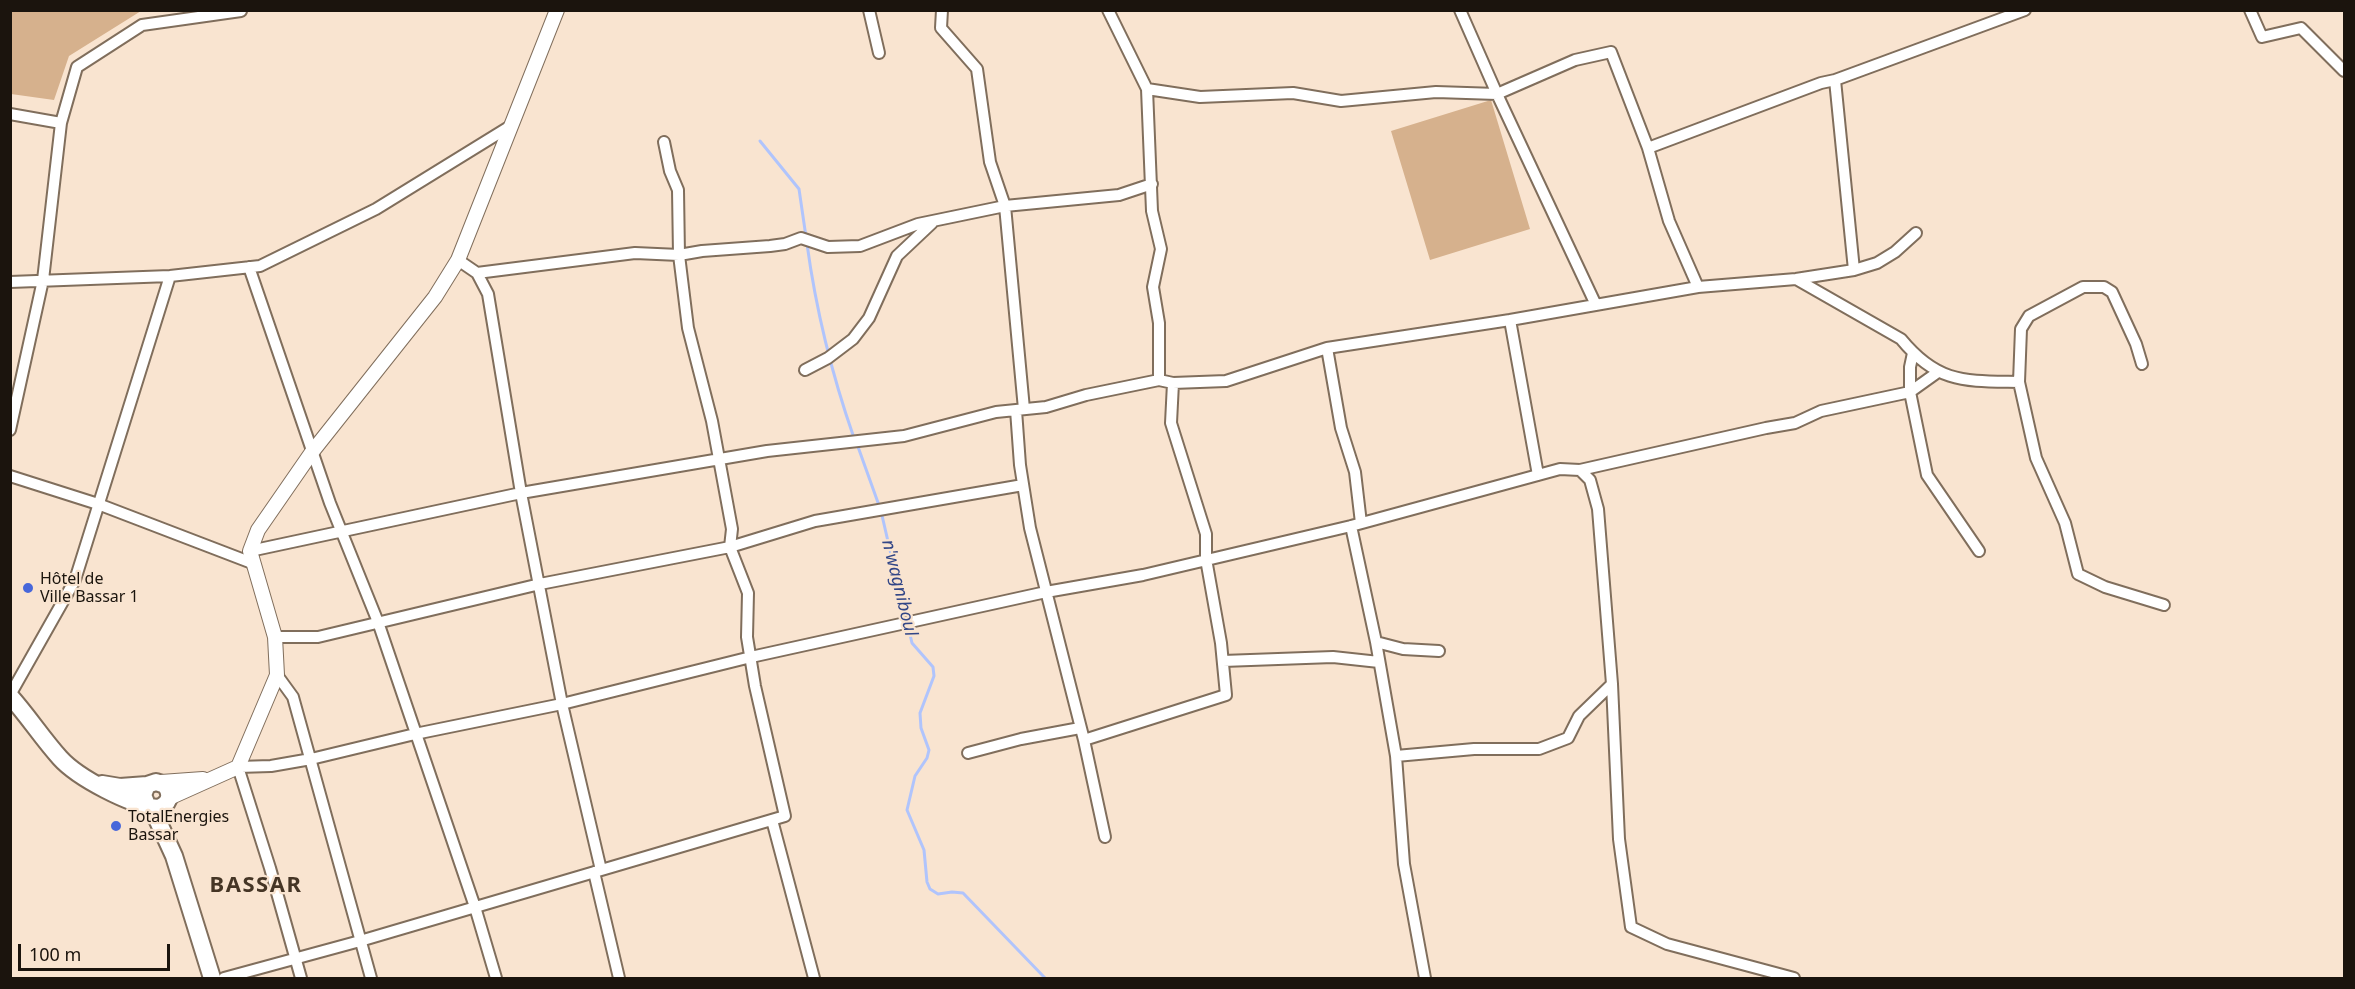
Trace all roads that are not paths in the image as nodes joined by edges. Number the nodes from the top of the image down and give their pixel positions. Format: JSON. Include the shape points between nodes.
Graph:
{"nodes":[{"id":1,"x":557,"y":10,"type":"edge"},
{"id":2,"x":869,"y":10,"type":"edge"},
{"id":3,"x":942,"y":10,"type":"edge"},
{"id":4,"x":1108,"y":10,"type":"edge"},
{"id":5,"x":1460,"y":10,"type":"edge"},
{"id":6,"x":2025,"y":10,"type":"edge"},
{"id":7,"x":2250,"y":10,"type":"edge"},
{"id":8,"x":242,"y":11,"type":"edge"},
{"id":9,"x":214,"y":13,"type":"edge"},
{"id":10,"x":879,"y":53,"type":"dead end"},
{"id":11,"x":2344,"y":71,"type":"edge"},
{"id":12,"x":1835,"y":80,"type":"junction"},
{"id":13,"x":1147,"y":89,"type":"junction"},
{"id":14,"x":1497,"y":94,"type":"junction"},
{"id":15,"x":10,"y":114,"type":"edge"},
{"id":16,"x":61,"y":123,"type":"junction"},
{"id":17,"x":509,"y":127,"type":"junction"},
{"id":18,"x":664,"y":142,"type":"dead end"},
{"id":19,"x":1648,"y":148,"type":"junction"},
{"id":20,"x":1152,"y":184,"type":"junction"},
{"id":21,"x":1005,"y":206,"type":"junction"},
{"id":22,"x":935,"y":220,"type":"junction"},
{"id":23,"x":1916,"y":233,"type":"dead end"},
{"id":24,"x":679,"y":255,"type":"junction"},
{"id":25,"x":458,"y":260,"type":"junction"},
{"id":26,"x":249,"y":267,"type":"junction"},
{"id":27,"x":1854,"y":270,"type":"junction"},
{"id":28,"x":477,"y":273,"type":"junction"},
{"id":29,"x":170,"y":276,"type":"junction"},
{"id":30,"x":1796,"y":279,"type":"junction"},
{"id":31,"x":43,"y":280,"type":"junction"},
{"id":32,"x":10,"y":282,"type":"edge"},
{"id":33,"x":1698,"y":287,"type":"junction"},
{"id":34,"x":1596,"y":305,"type":"junction"},
{"id":35,"x":1510,"y":320,"type":"junction"},
{"id":36,"x":1327,"y":348,"type":"junction"},
{"id":37,"x":1913,"y":353,"type":"junction"},
{"id":38,"x":2142,"y":364,"type":"dead end"},
{"id":39,"x":806,"y":370,"type":"dead end"},
{"id":40,"x":1938,"y":372,"type":"junction"},
{"id":41,"x":1159,"y":380,"type":"junction"},
{"id":42,"x":2019,"y":382,"type":"junction"},
{"id":43,"x":1173,"y":383,"type":"junction"},
{"id":44,"x":1910,"y":392,"type":"junction"},
{"id":45,"x":1020,"y":410,"type":"junction"},
{"id":46,"x":10,"y":430,"type":"edge"},
{"id":47,"x":312,"y":452,"type":"junction"},
{"id":48,"x":718,"y":459,"type":"junction"},
{"id":49,"x":1580,"y":470,"type":"junction"},
{"id":50,"x":1538,"y":475,"type":"junction"},
{"id":51,"x":10,"y":476,"type":"edge"},
{"id":52,"x":1023,"y":485,"type":"junction"},
{"id":53,"x":521,"y":493,"type":"junction"},
{"id":54,"x":98,"y":504,"type":"junction"},
{"id":55,"x":1356,"y":524,"type":"junction"},
{"id":56,"x":340,"y":531,"type":"junction"},
{"id":57,"x":730,"y":547,"type":"junction"},
{"id":58,"x":1979,"y":551,"type":"dead end"},
{"id":59,"x":251,"y":557,"type":"junction"},
{"id":60,"x":1206,"y":558,"type":"junction"},
{"id":61,"x":540,"y":584,"type":"junction"},
{"id":62,"x":1046,"y":592,"type":"junction"},
{"id":63,"x":2164,"y":605,"type":"dead end"},
{"id":64,"x":378,"y":622,"type":"junction"},
{"id":65,"x":275,"y":637,"type":"junction"},
{"id":66,"x":1376,"y":642,"type":"junction"},
{"id":67,"x":1439,"y":651,"type":"dead end"},
{"id":68,"x":751,"y":657,"type":"junction"},
{"id":69,"x":1223,"y":661,"type":"junction"},
{"id":70,"x":1379,"y":662,"type":"junction"},
{"id":71,"x":277,"y":675,"type":"junction"},
{"id":72,"x":1612,"y":684,"type":"junction"},
{"id":73,"x":10,"y":696,"type":"edge"},
{"id":74,"x":562,"y":704,"type":"junction"},
{"id":75,"x":1080,"y":728,"type":"junction"},
{"id":76,"x":415,"y":734,"type":"junction"},
{"id":77,"x":1084,"y":740,"type":"junction"},
{"id":78,"x":968,"y":753,"type":"dead end"},
{"id":79,"x":1396,"y":756,"type":"junction"},
{"id":80,"x":311,"y":759,"type":"junction"},
{"id":81,"x":238,"y":767,"type":"junction"},
{"id":82,"x":214,"y":778,"type":"junction"},
{"id":83,"x":99,"y":784,"type":"junction"},
{"id":84,"x":154,"y":784,"type":"junction"},
{"id":85,"x":159,"y":804,"type":"junction"},
{"id":86,"x":772,"y":820,"type":"junction"},
{"id":87,"x":1105,"y":837,"type":"dead end"},
{"id":88,"x":598,"y":871,"type":"junction"},
{"id":89,"x":475,"y":907,"type":"junction"},
{"id":90,"x":360,"y":941,"type":"junction"},
{"id":91,"x":295,"y":960,"type":"junction"},
{"id":92,"x":212,"y":978,"type":"edge"},
{"id":93,"x":224,"y":978,"type":"edge"},
{"id":94,"x":301,"y":978,"type":"edge"},
{"id":95,"x":371,"y":978,"type":"edge"},
{"id":96,"x":496,"y":978,"type":"edge"},
{"id":97,"x":619,"y":978,"type":"edge"},
{"id":98,"x":814,"y":978,"type":"edge"},
{"id":99,"x":1425,"y":978,"type":"edge"},
{"id":100,"x":1794,"y":978,"type":"edge"}],
"edges":[{"from":1,"to":17,"type":"street"},
{"from":2,"to":10,"type":"street"},
{"from":3,"to":21,"type":"street","via":[[941,28],[977,69],[990,162]]},
{"from":4,"to":13,"type":"street"},
{"from":5,"to":14,"type":"street"},
{"from":6,"to":12,"type":"street"},
{"from":7,"to":11,"type":"street","via":[[2262,37],[2301,28]]},
{"from":8,"to":9,"type":"street"},
{"from":9,"to":16,"type":"street","via":[[142,25],[77,67]]},
{"from":12,"to":19,"type":"street"},
{"from":12,"to":27,"type":"street"},
{"from":13,"to":14,"type":"street","via":[[1200,97],[1293,93],[1341,101],[1436,93]]},
{"from":13,"to":20,"type":"street"},
{"from":14,"to":19,"type":"street","via":[[1575,60],[1611,52]]},
{"from":14,"to":34,"type":"street"},
{"from":15,"to":16,"type":"street"},
{"from":16,"to":31,"type":"street"},
{"from":17,"to":25,"type":"street"},
{"from":17,"to":26,"type":"street","via":[[376,209],[260,266]]},
{"from":18,"to":24,"type":"street","via":[[678,190]]},
{"from":19,"to":33,"type":"street","via":[[1669,221]]},
{"from":20,"to":21,"type":"street","via":[[1119,195]]},
{"from":20,"to":41,"type":"street","via":[[1152,212],[1161,249],[1153,287],[1159,323]]},
{"from":21,"to":22,"type":"street"},
{"from":21,"to":45,"type":"street"},
{"from":22,"to":24,"type":"street","via":[[860,246],[828,247],[801,238],[785,244]]},
{"from":22,"to":39,"type":"street","via":[[897,256],[869,318],[853,339]]},
{"from":23,"to":27,"type":"street","via":[[1877,263]]},
{"from":24,"to":28,"type":"street","via":[[635,253]]},
{"from":24,"to":48,"type":"street","via":[[688,328]]},
{"from":25,"to":28,"type":"street"},
{"from":25,"to":47,"type":"street","via":[[435,297]]},
{"from":26,"to":29,"type":"street"},
{"from":26,"to":47,"type":"street"},
{"from":27,"to":30,"type":"street"},
{"from":28,"to":53,"type":"street","via":[[488,294]]},
{"from":29,"to":31,"type":"street"},
{"from":29,"to":54,"type":"street"},
{"from":30,"to":33,"type":"street"},
{"from":30,"to":37,"type":"street","via":[[1900,339]]},
{"from":31,"to":32,"type":"street"},
{"from":31,"to":46,"type":"street"},
{"from":33,"to":34,"type":"street"},
{"from":34,"to":35,"type":"street"},
{"from":35,"to":36,"type":"street"},
{"from":35,"to":50,"type":"street"},
{"from":36,"to":43,"type":"street","via":[[1226,381]]},
{"from":36,"to":55,"type":"street","via":[[1341,428],[1355,472]]},
{"from":37,"to":40,"type":"street"},
{"from":37,"to":44,"type":"street"},
{"from":38,"to":42,"type":"street","via":[[2112,292],[2104,287],[2083,287],[2029,316],[2021,329]]},
{"from":40,"to":42,"type":"street","via":[[1964,381]]},
{"from":40,"to":44,"type":"street"},
{"from":41,"to":43,"type":"street"},
{"from":41,"to":45,"type":"street"},
{"from":42,"to":63,"type":"street","via":[[2036,458],[2065,523],[2078,574],[2105,587]]},
{"from":43,"to":60,"type":"street","via":[[1171,423],[1206,534]]},
{"from":44,"to":49,"type":"street","via":[[1821,411],[1795,423]]},
{"from":44,"to":58,"type":"street","via":[[1927,475]]},
{"from":45,"to":48,"type":"street","via":[[996,412],[904,436]]},
{"from":45,"to":52,"type":"street"},
{"from":47,"to":56,"type":"street"},
{"from":47,"to":59,"type":"street","via":[[258,530]]},
{"from":48,"to":53,"type":"street"},
{"from":48,"to":57,"type":"street","via":[[732,529]]},
{"from":49,"to":50,"type":"street","via":[[1560,469]]},
{"from":49,"to":72,"type":"street","via":[[1590,480],[1598,509]]},
{"from":50,"to":55,"type":"street"},
{"from":51,"to":54,"type":"street"},
{"from":52,"to":57,"type":"street","via":[[815,521]]},
{"from":52,"to":62,"type":"street"},
{"from":53,"to":56,"type":"street"},
{"from":53,"to":61,"type":"street"},
{"from":54,"to":59,"type":"street"},
{"from":54,"to":73,"type":"street","via":[[75,580]]},
{"from":55,"to":60,"type":"street"},
{"from":55,"to":66,"type":"street"},
{"from":56,"to":59,"type":"street"},
{"from":56,"to":64,"type":"street"},
{"from":57,"to":61,"type":"street"},
{"from":57,"to":68,"type":"street","via":[[748,593],[747,637]]},
{"from":59,"to":65,"type":"street"},
{"from":60,"to":62,"type":"street"},
{"from":60,"to":69,"type":"street"},
{"from":61,"to":64,"type":"street"},
{"from":61,"to":74,"type":"street"},
{"from":62,"to":68,"type":"street"},
{"from":62,"to":75,"type":"street"},
{"from":64,"to":65,"type":"street","via":[[318,637]]},
{"from":64,"to":76,"type":"street"},
{"from":65,"to":71,"type":"street"},
{"from":66,"to":67,"type":"street","via":[[1403,649]]},
{"from":66,"to":70,"type":"street"},
{"from":68,"to":74,"type":"street"},
{"from":68,"to":86,"type":"street","via":[[785,816]]},
{"from":69,"to":70,"type":"street","via":[[1333,657]]},
{"from":69,"to":77,"type":"street","via":[[1226,695]]},
{"from":70,"to":79,"type":"street"},
{"from":71,"to":80,"type":"street","via":[[293,697]]},
{"from":71,"to":81,"type":"street"},
{"from":72,"to":79,"type":"street","via":[[1579,716],[1568,738],[1539,749],[1474,749]]},
{"from":72,"to":100,"type":"street","via":[[1619,839],[1631,927],[1667,944]]},
{"from":73,"to":83,"type":"main road","via":[[60,758]]},
{"from":74,"to":76,"type":"street"},
{"from":74,"to":88,"type":"street"},
{"from":75,"to":77,"type":"street"},
{"from":75,"to":78,"type":"street"},
{"from":76,"to":80,"type":"street"},
{"from":76,"to":89,"type":"street"},
{"from":77,"to":87,"type":"street"},
{"from":79,"to":99,"type":"street","via":[[1404,864]]},
{"from":80,"to":81,"type":"street"},
{"from":80,"to":90,"type":"street"},
{"from":81,"to":82,"type":"street"},
{"from":81,"to":91,"type":"street"},
{"from":82,"to":84,"type":"street"},
{"from":82,"to":85,"type":"street"},
{"from":83,"to":84,"type":"main road"},
{"from":83,"to":85,"type":"main road","via":[[114,795]]},
{"from":84,"to":85,"type":"main road","via":[[168,789]]},
{"from":84,"to":85,"type":"main road","via":[[142,795]]},
{"from":85,"to":92,"type":"main road"},
{"from":86,"to":88,"type":"street"},
{"from":86,"to":98,"type":"street"},
{"from":88,"to":89,"type":"street"},
{"from":88,"to":97,"type":"street"},
{"from":89,"to":90,"type":"street"},
{"from":89,"to":96,"type":"street"},
{"from":90,"to":91,"type":"street"},
{"from":90,"to":95,"type":"street"},
{"from":91,"to":93,"type":"street"},
{"from":91,"to":94,"type":"street"}]}
